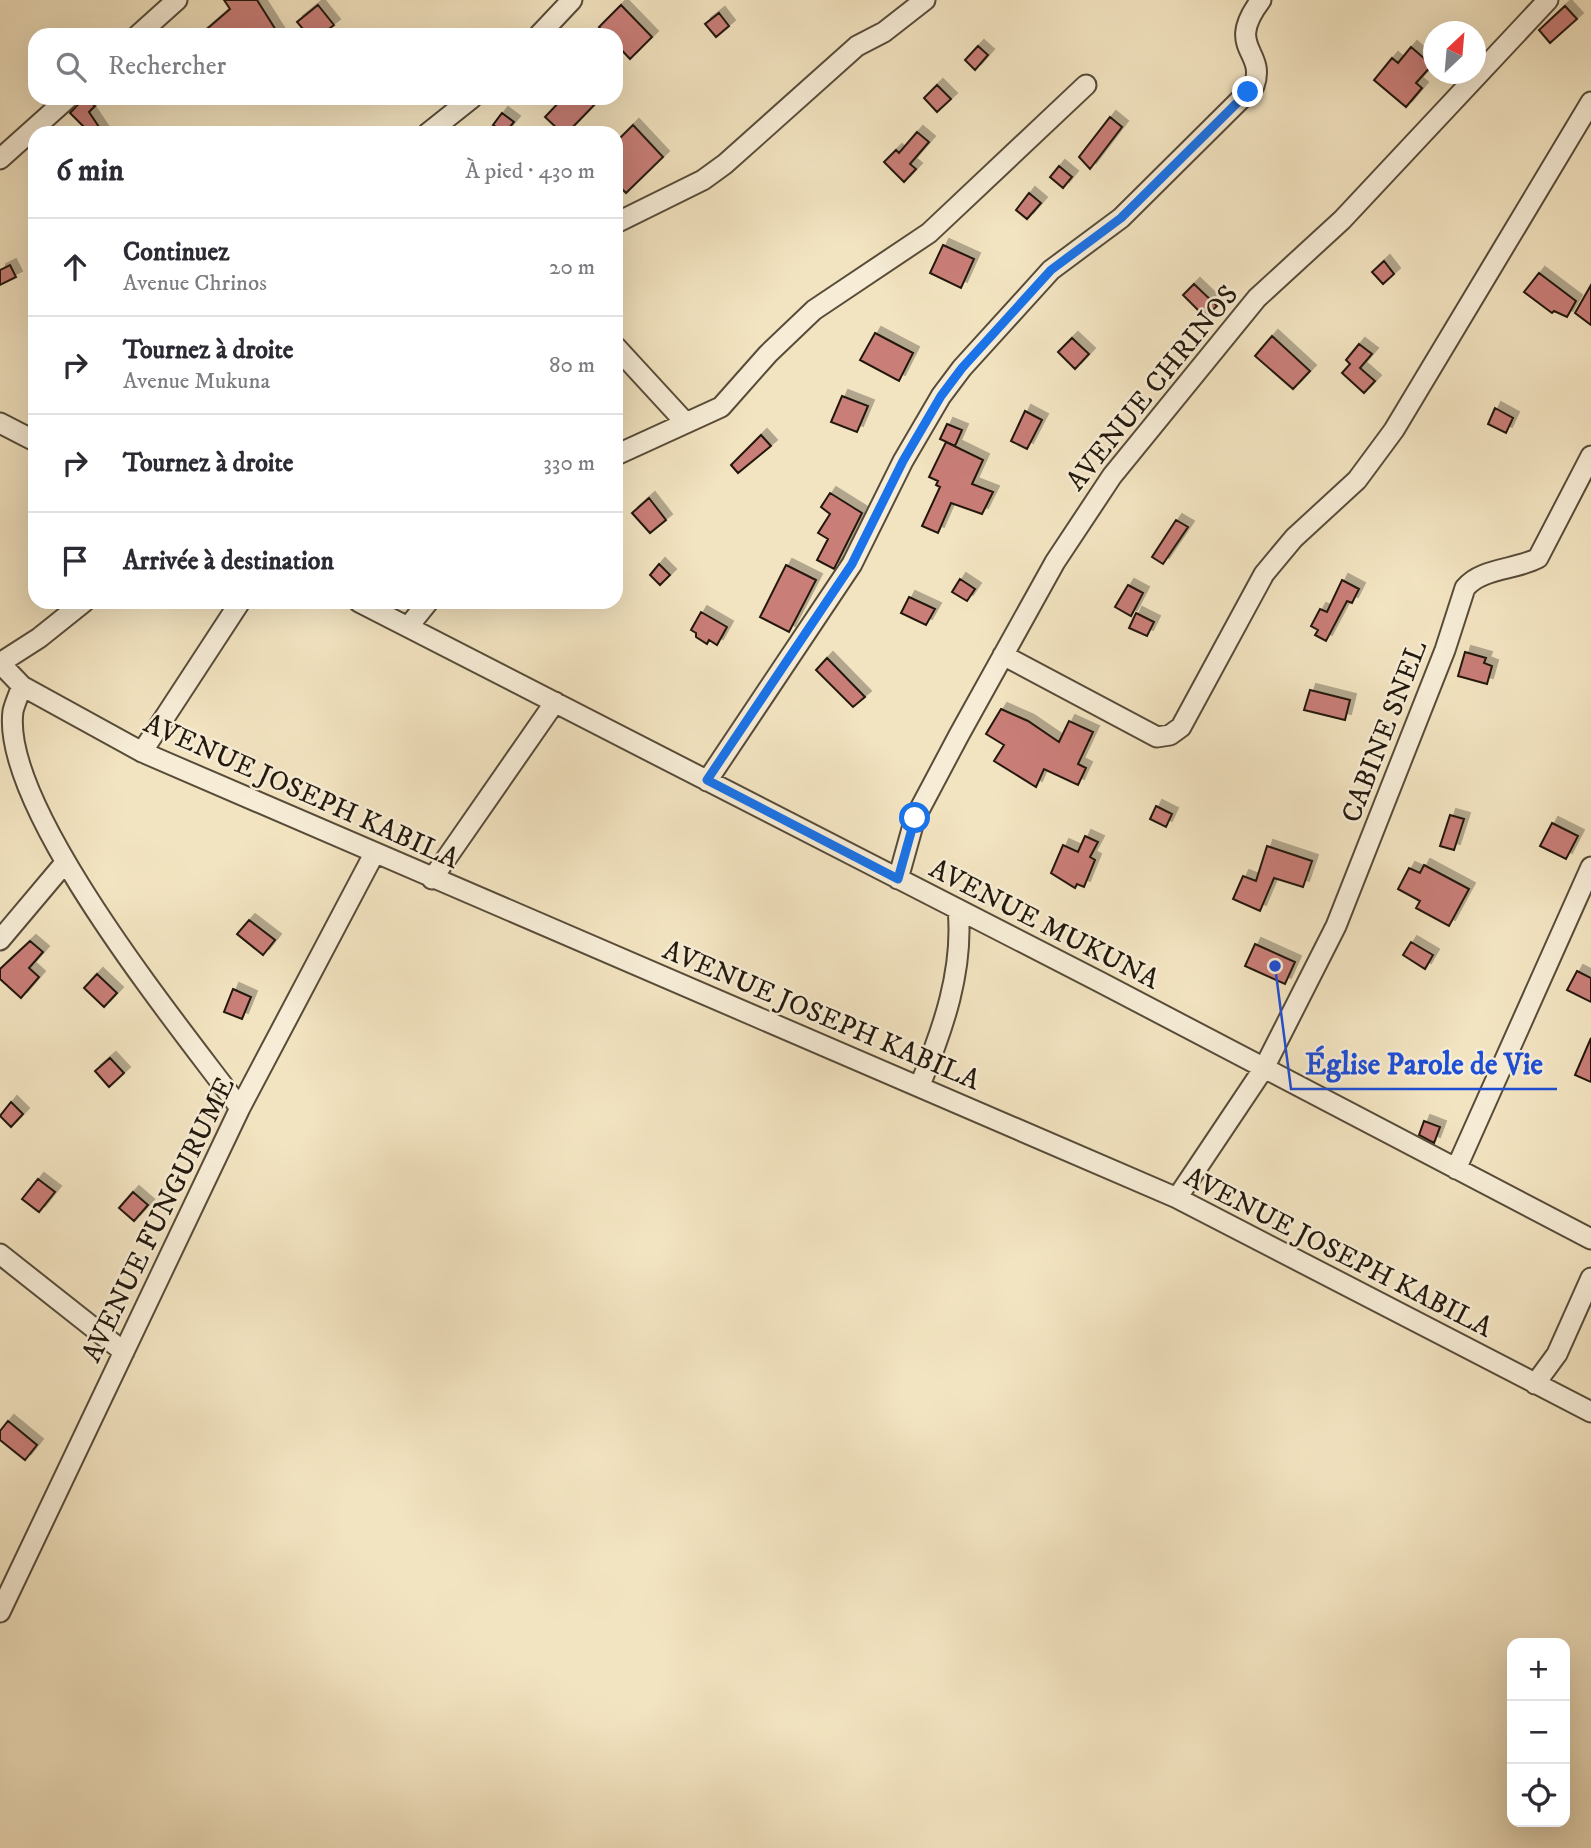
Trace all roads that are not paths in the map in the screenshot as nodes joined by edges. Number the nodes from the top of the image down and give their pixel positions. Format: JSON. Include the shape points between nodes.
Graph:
{"nodes":[{"id":1,"x":177,"y":0,"type":"edge"},
{"id":2,"x":572,"y":0,"type":"edge"},
{"id":3,"x":925,"y":0,"type":"edge"},
{"id":4,"x":1261,"y":0,"type":"edge"},
{"id":5,"x":1548,"y":0,"type":"edge"},
{"id":6,"x":146,"y":28,"type":"edge"},
{"id":7,"x":546,"y":28,"type":"edge"},
{"id":8,"x":1086,"y":85,"type":"dead end"},
{"id":9,"x":1591,"y":102,"type":"edge"},
{"id":10,"x":60,"y":105,"type":"edge"},
{"id":11,"x":463,"y":105,"type":"edge"},
{"id":12,"x":37,"y":126,"type":"edge"},
{"id":13,"x":437,"y":126,"type":"edge"},
{"id":14,"x":28,"y":134,"type":"edge"},
{"id":15,"x":0,"y":159,"type":"edge"},
{"id":16,"x":623,"y":220,"type":"edge"},
{"id":17,"x":623,"y":355,"type":"edge"},
{"id":18,"x":685,"y":422,"type":"junction"},
{"id":19,"x":0,"y":423,"type":"edge"},
{"id":20,"x":28,"y":432,"type":"edge"},
{"id":21,"x":623,"y":452,"type":"edge"},
{"id":22,"x":1591,"y":456,"type":"edge"},
{"id":23,"x":74,"y":609,"type":"edge"},
{"id":24,"x":235,"y":609,"type":"edge"},
{"id":25,"x":373,"y":609,"type":"edge"},
{"id":26,"x":422,"y":609,"type":"edge"},
{"id":27,"x":408,"y":627,"type":"junction"},
{"id":28,"x":1003,"y":655,"type":"junction"},
{"id":29,"x":0,"y":663,"type":"edge"},
{"id":30,"x":22,"y":686,"type":"junction"},
{"id":31,"x":555,"y":702,"type":"junction"},
{"id":32,"x":142,"y":752,"type":"junction"},
{"id":33,"x":707,"y":780,"type":"junction"},
{"id":34,"x":374,"y":854,"type":"junction"},
{"id":35,"x":64,"y":864,"type":"junction"},
{"id":36,"x":1591,"y":867,"type":"edge"},
{"id":37,"x":432,"y":879,"type":"junction"},
{"id":38,"x":898,"y":879,"type":"junction"},
{"id":39,"x":958,"y":909,"type":"junction"},
{"id":40,"x":0,"y":940,"type":"edge"},
{"id":41,"x":1264,"y":1068,"type":"junction"},
{"id":42,"x":920,"y":1085,"type":"junction"},
{"id":43,"x":240,"y":1108,"type":"junction"},
{"id":44,"x":1456,"y":1169,"type":"junction"},
{"id":45,"x":1177,"y":1198,"type":"junction"},
{"id":46,"x":1591,"y":1239,"type":"edge"},
{"id":47,"x":0,"y":1254,"type":"edge"},
{"id":48,"x":1591,"y":1278,"type":"edge"},
{"id":49,"x":124,"y":1352,"type":"junction"},
{"id":50,"x":1535,"y":1384,"type":"junction"},
{"id":51,"x":1591,"y":1412,"type":"edge"},
{"id":52,"x":7,"y":1581,"type":"edge"},
{"id":53,"x":0,"y":1612,"type":"edge"}],
"edges":[{"from":1,"to":6,"type":"street"},
{"from":2,"to":7,"type":"street"},
{"from":3,"to":16,"type":"street","via":[[884,32],[857,46],[703,180]]},
{"from":4,"to":33,"type":"street","via":[[1244,33],[1257,71],[1254,86],[1121,218],[1051,270],[962,368],[903,461],[852,564]]},
{"from":5,"to":28,"type":"street","name":"AVENUE CHRINOS","via":[[1342,220],[1257,298],[1224,337],[1082,517]]},
{"from":8,"to":18,"type":"street","via":[[929,233],[814,310],[721,407]]},
{"from":9,"to":28,"type":"street","via":[[1394,430],[1357,480],[1294,538],[1264,574],[1181,727],[1170,736],[1157,737]]},
{"from":10,"to":12,"type":"street"},
{"from":11,"to":13,"type":"street"},
{"from":14,"to":15,"type":"street"},
{"from":17,"to":18,"type":"street"},
{"from":18,"to":21,"type":"street"},
{"from":19,"to":20,"type":"street"},
{"from":22,"to":41,"type":"street","name":"CABINE SNEL","via":[[1538,558],[1472,580],[1465,588],[1336,926]]},
{"from":23,"to":29,"type":"street"},
{"from":24,"to":32,"type":"street"},
{"from":25,"to":27,"type":"street","name":"AVENUE MUKUNA"},
{"from":26,"to":27,"type":"street"},
{"from":27,"to":31,"type":"street","name":"AVENUE MUKUNA"},
{"from":28,"to":38,"type":"street","name":"AVENUE CHRINOS","via":[[915,818]]},
{"from":29,"to":30,"type":"street","name":"AVENUE JOSEPH KABILA"},
{"from":30,"to":32,"type":"street","name":"AVENUE JOSEPH KABILA"},
{"from":30,"to":35,"type":"street","via":[[13,711],[14,739],[30,791]]},
{"from":31,"to":33,"type":"street","name":"AVENUE MUKUNA"},
{"from":31,"to":37,"type":"street"},
{"from":32,"to":34,"type":"street","name":"AVENUE JOSEPH KABILA"},
{"from":33,"to":38,"type":"street","name":"AVENUE MUKUNA"},
{"from":34,"to":37,"type":"street","name":"AVENUE JOSEPH KABILA"},
{"from":34,"to":43,"type":"street","name":"AVENUE FUNGURUME"},
{"from":35,"to":40,"type":"street"},
{"from":35,"to":43,"type":"street"},
{"from":36,"to":44,"type":"street"},
{"from":37,"to":42,"type":"street","name":"AVENUE JOSEPH KABILA"},
{"from":38,"to":39,"type":"street","name":"AVENUE MUKUNA"},
{"from":39,"to":41,"type":"street","name":"AVENUE MUKUNA"},
{"from":39,"to":42,"type":"street","via":[[961,938],[946,1022]]},
{"from":41,"to":44,"type":"street","name":"AVENUE MUKUNA"},
{"from":41,"to":45,"type":"street","name":"CABINE SNEL"},
{"from":42,"to":45,"type":"street","name":"AVENUE JOSEPH KABILA"},
{"from":43,"to":49,"type":"street","name":"AVENUE FUNGURUME"},
{"from":44,"to":46,"type":"street","name":"AVENUE MUKUNA"},
{"from":45,"to":50,"type":"street","name":"AVENUE JOSEPH KABILA"},
{"from":47,"to":49,"type":"street"},
{"from":48,"to":50,"type":"street","via":[[1556,1354]]},
{"from":49,"to":52,"type":"street","name":"AVENUE FUNGURUME"},
{"from":50,"to":51,"type":"street","name":"AVENUE JOSEPH KABILA"},
{"from":52,"to":53,"type":"street","name":"AVENUE FUNGURUME"}]}
